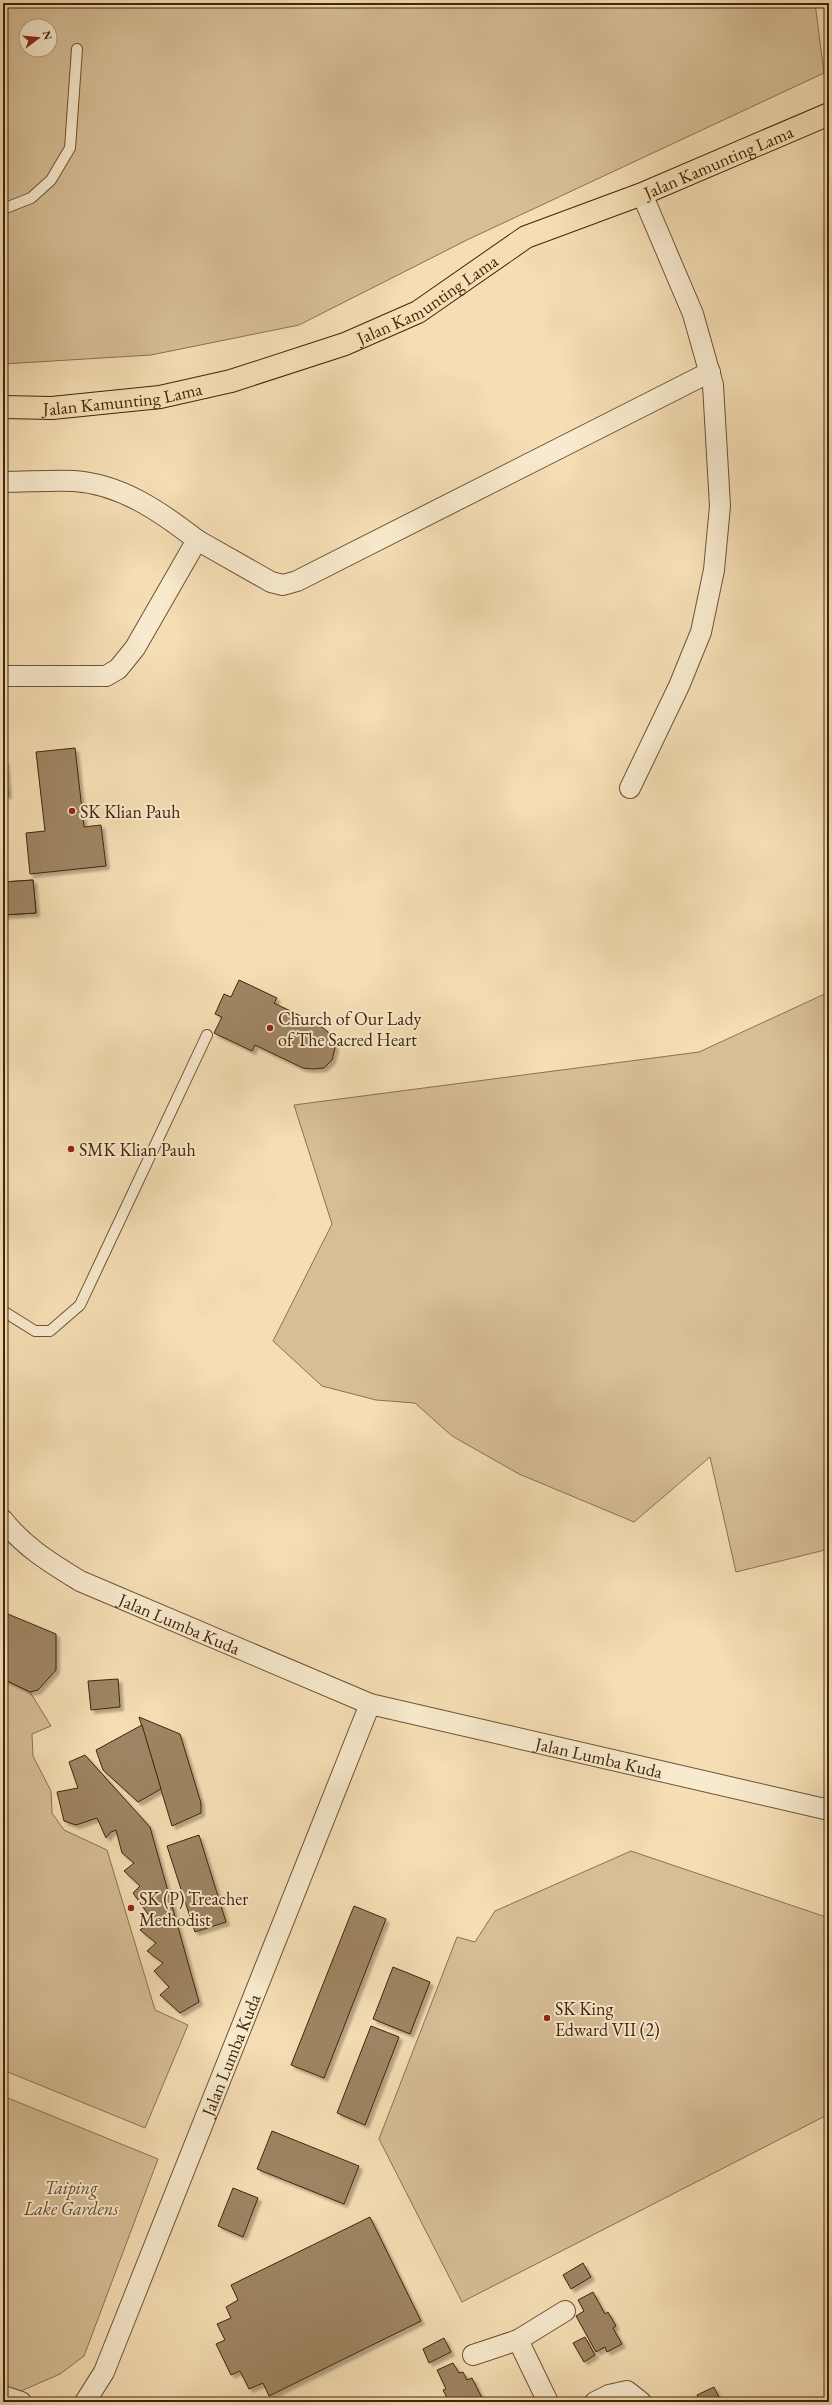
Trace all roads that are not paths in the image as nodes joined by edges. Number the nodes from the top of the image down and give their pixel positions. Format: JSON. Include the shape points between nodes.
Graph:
{"nodes":[{"id":1,"x":77,"y":49,"type":"dead end"},
{"id":2,"x":829,"y":114,"type":"edge"},
{"id":3,"x":642,"y":194,"type":"junction"},
{"id":4,"x":3,"y":209,"type":"edge"},
{"id":5,"x":710,"y":372,"type":"junction"},
{"id":6,"x":3,"y":407,"type":"edge"},
{"id":7,"x":3,"y":482,"type":"edge"},
{"id":8,"x":197,"y":540,"type":"junction"},
{"id":9,"x":3,"y":676,"type":"edge"},
{"id":10,"x":630,"y":788,"type":"dead end"},
{"id":11,"x":207,"y":1035,"type":"dead end"},
{"id":12,"x":3,"y":1311,"type":"edge"},
{"id":13,"x":3,"y":1520,"type":"edge"},
{"id":14,"x":370,"y":1704,"type":"junction"},
{"id":15,"x":829,"y":1810,"type":"edge"},
{"id":16,"x":564,"y":2311,"type":"dead end"},
{"id":17,"x":518,"y":2340,"type":"junction"},
{"id":18,"x":473,"y":2355,"type":"dead end"},
{"id":19,"x":87,"y":2402,"type":"edge"},
{"id":20,"x":548,"y":2402,"type":"edge"},
{"id":21,"x":595,"y":2402,"type":"edge"},
{"id":22,"x":641,"y":2402,"type":"edge"}],
"edges":[{"from":1,"to":4,"type":"lane","via":[[70,148],[51,180],[31,198]]},
{"from":2,"to":3,"type":"main road","name":"Jalan Kamunting Lama"},
{"from":3,"to":5,"type":"street","via":[[693,314]]},
{"from":3,"to":6,"type":"main road","name":"Jalan Kamunting Lama","via":[[526,238],[418,312],[345,344],[231,381],[160,397],[52,408]]},
{"from":5,"to":8,"type":"street","via":[[297,580],[282,585],[271,582]]},
{"from":5,"to":10,"type":"street","via":[[714,385],[720,506],[714,570],[701,632]]},
{"from":7,"to":8,"type":"street","via":[[74,481],[100,485],[131,496],[168,518]]},
{"from":8,"to":9,"type":"street","via":[[135,648],[118,669],[106,676]]},
{"from":11,"to":12,"type":"lane","via":[[80,1305],[50,1332],[35,1331]]},
{"from":13,"to":14,"type":"street","name":"Jalan Lumba Kuda","via":[[18,1539],[80,1581]]},
{"from":14,"to":15,"type":"street","name":"Jalan Lumba Kuda"},
{"from":14,"to":19,"type":"street","name":"Jalan Lumba Kuda","via":[[107,2365]]},
{"from":16,"to":17,"type":"street"},
{"from":17,"to":18,"type":"street"},
{"from":17,"to":20,"type":"street"},
{"from":21,"to":22,"type":"street","via":[[609,2395],[627,2391]]}]}
